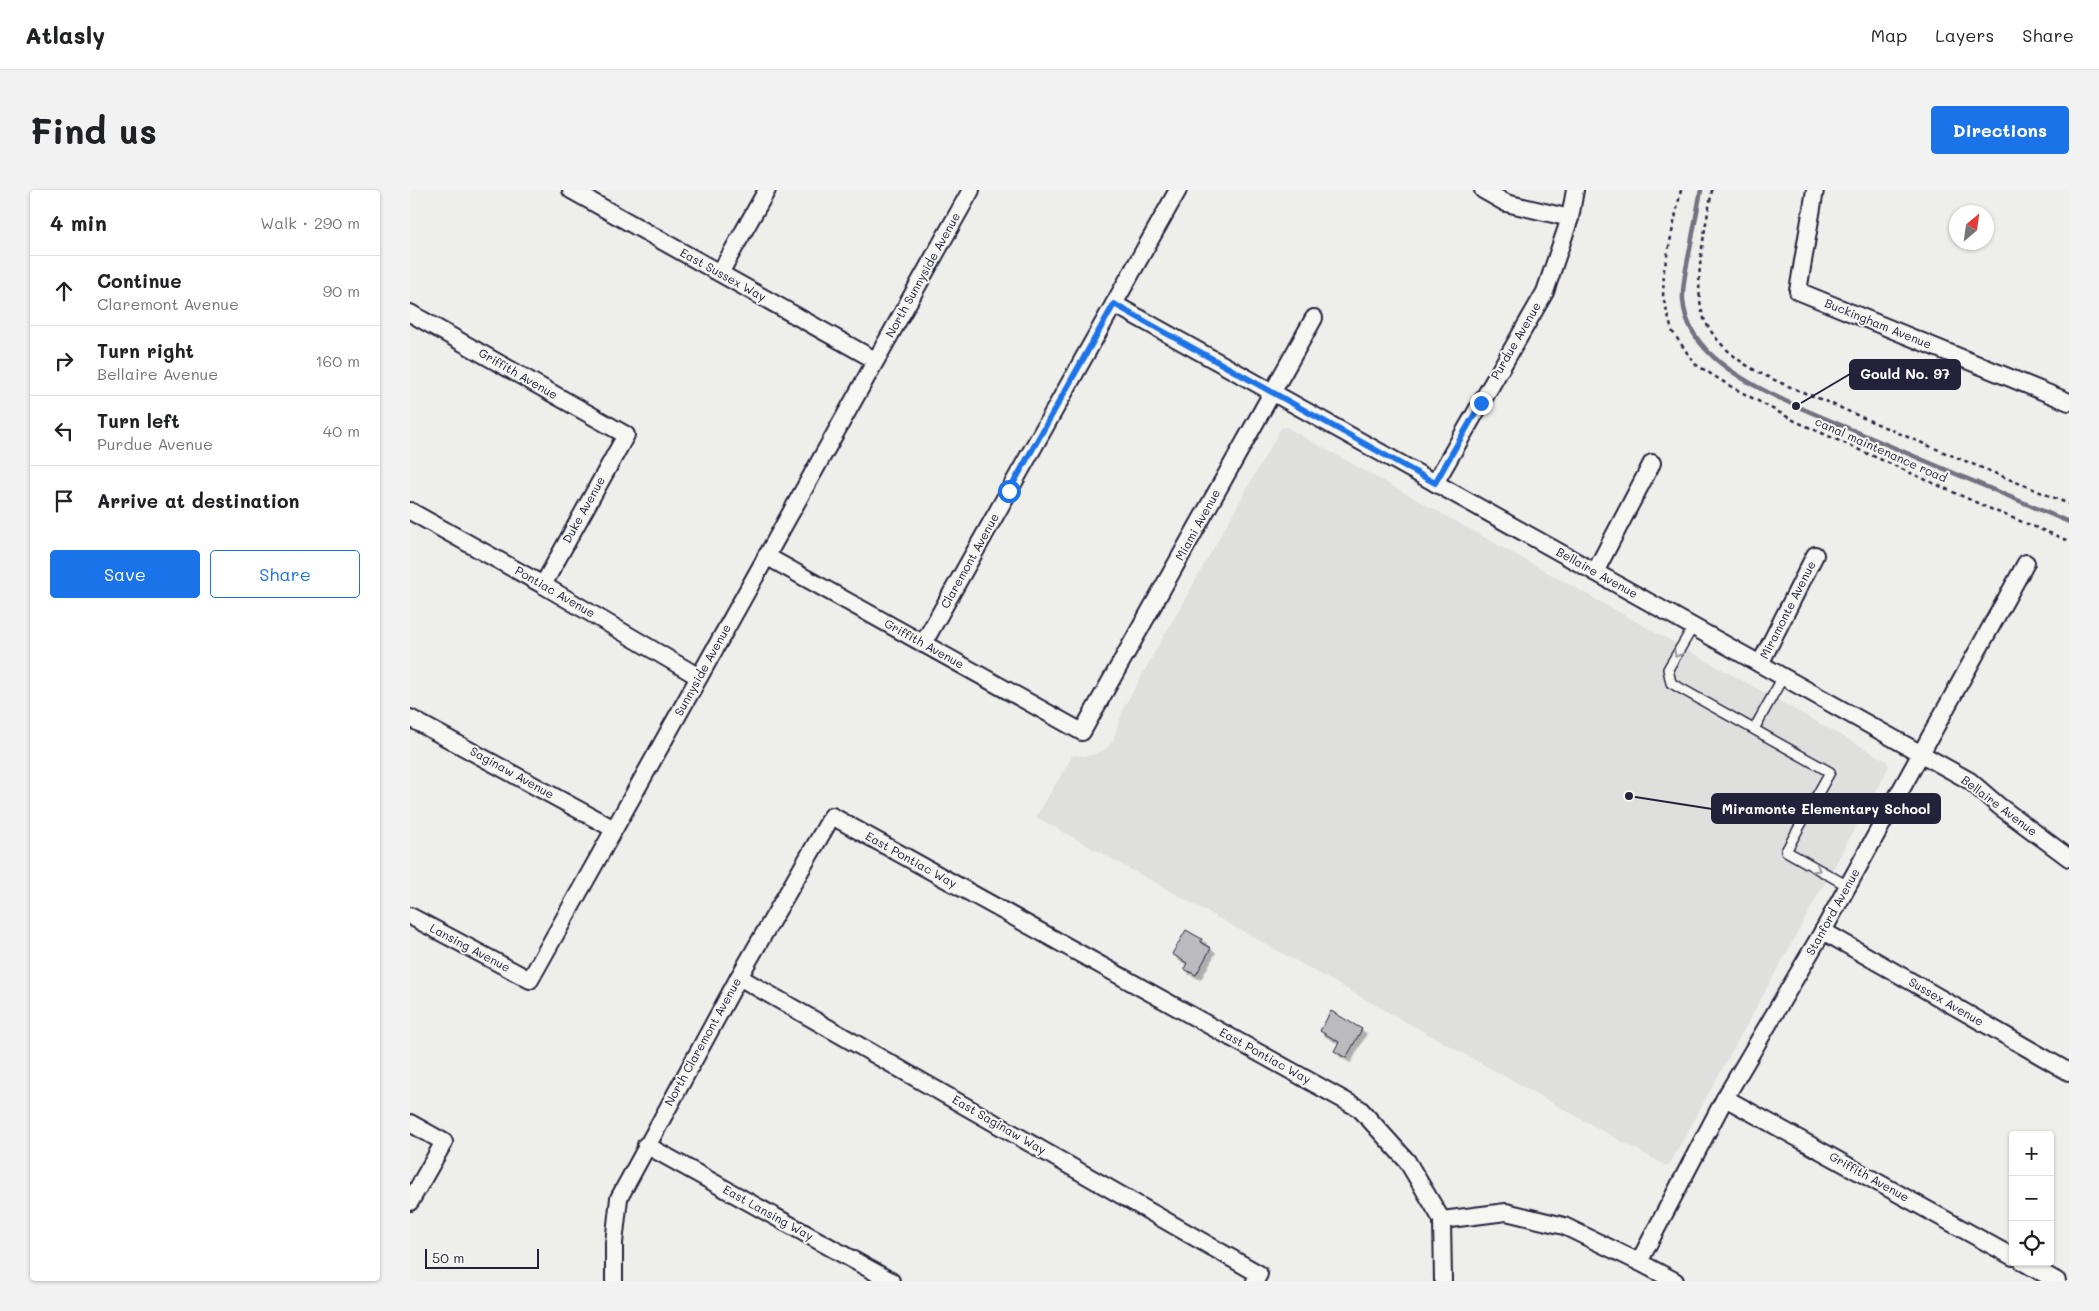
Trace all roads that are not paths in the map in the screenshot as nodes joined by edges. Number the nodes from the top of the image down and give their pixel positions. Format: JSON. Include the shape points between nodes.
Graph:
{"nodes":[{"id":1,"x":571,"y":190,"type":"edge"},
{"id":2,"x":767,"y":190,"type":"edge"},
{"id":3,"x":971,"y":190,"type":"edge"},
{"id":4,"x":1178,"y":190,"type":"edge"},
{"id":5,"x":1483,"y":190,"type":"edge"},
{"id":6,"x":1575,"y":190,"type":"edge"},
{"id":7,"x":1815,"y":190,"type":"edge"},
{"id":8,"x":1570,"y":218,"type":"junction"},
{"id":9,"x":720,"y":273,"type":"junction"},
{"id":10,"x":1114,"y":304,"type":"junction"},
{"id":11,"x":410,"y":313,"type":"edge"},
{"id":12,"x":1314,"y":318,"type":"dead end"},
{"id":13,"x":875,"y":360,"type":"junction"},
{"id":14,"x":1272,"y":392,"type":"junction"},
{"id":15,"x":2069,"y":402,"type":"edge"},
{"id":16,"x":626,"y":435,"type":"joint"},
{"id":17,"x":1652,"y":463,"type":"dead end"},
{"id":18,"x":1435,"y":483,"type":"junction"},
{"id":19,"x":410,"y":511,"type":"edge"},
{"id":20,"x":1815,"y":555,"type":"dead end"},
{"id":21,"x":766,"y":556,"type":"junction"},
{"id":22,"x":2026,"y":563,"type":"dead end"},
{"id":23,"x":1595,"y":572,"type":"junction"},
{"id":24,"x":543,"y":584,"type":"junction"},
{"id":25,"x":1693,"y":627,"type":"junction"},
{"id":26,"x":923,"y":644,"type":"junction"},
{"id":27,"x":1760,"y":664,"type":"junction"},
{"id":28,"x":699,"y":677,"type":"junction"},
{"id":29,"x":1783,"y":677,"type":"junction"},
{"id":30,"x":410,"y":718,"type":"edge"},
{"id":31,"x":1754,"y":729,"type":"junction"},
{"id":32,"x":1082,"y":732,"type":"joint"},
{"id":33,"x":1920,"y":754,"type":"junction"},
{"id":34,"x":832,"y":816,"type":"joint"},
{"id":35,"x":614,"y":829,"type":"junction"},
{"id":36,"x":2068,"y":856,"type":"edge"},
{"id":37,"x":1848,"y":886,"type":"junction"},
{"id":38,"x":410,"y":916,"type":"edge"},
{"id":39,"x":1823,"y":931,"type":"junction"},
{"id":40,"x":739,"y":977,"type":"junction"},
{"id":41,"x":530,"y":980,"type":"joint"},
{"id":42,"x":2069,"y":1072,"type":"edge"},
{"id":43,"x":1725,"y":1098,"type":"junction"},
{"id":44,"x":410,"y":1123,"type":"edge"},
{"id":45,"x":646,"y":1145,"type":"junction"},
{"id":46,"x":410,"y":1202,"type":"edge"},
{"id":47,"x":1442,"y":1220,"type":"junction"},
{"id":48,"x":2009,"y":1255,"type":"edge"},
{"id":49,"x":1639,"y":1262,"type":"junction"},
{"id":50,"x":2029,"y":1266,"type":"edge"},
{"id":51,"x":1257,"y":1277,"type":"edge"},
{"id":52,"x":614,"y":1281,"type":"edge"},
{"id":53,"x":891,"y":1281,"type":"edge"},
{"id":54,"x":1443,"y":1281,"type":"edge"},
{"id":55,"x":1675,"y":1281,"type":"edge"},
{"id":56,"x":2056,"y":1281,"type":"edge"}],
"edges":[{"from":1,"to":9,"type":"street","name":"East Sussex Way"},
{"from":2,"to":9,"type":"street"},
{"from":3,"to":13,"type":"street","name":"North Sunnyside Avenue"},
{"from":4,"to":10,"type":"street","name":"Claremont Avenue"},
{"from":5,"to":8,"type":"street","via":[[1506,203]]},
{"from":6,"to":8,"type":"street","name":"Purdue Avenue"},
{"from":7,"to":15,"type":"street","name":"Buckingham Avenue","via":[[1798,291]]},
{"from":8,"to":18,"type":"street","name":"Purdue Avenue","via":[[1545,292]]},
{"from":9,"to":13,"type":"street","name":"East Sussex Way"},
{"from":10,"to":14,"type":"street","name":"Bellaire Avenue"},
{"from":10,"to":26,"type":"street","name":"Claremont Avenue"},
{"from":11,"to":16,"type":"street","name":"Griffith Avenue"},
{"from":12,"to":14,"type":"street","name":"Miami Avenue"},
{"from":13,"to":21,"type":"street","name":"Sunnyside Avenue"},
{"from":14,"to":18,"type":"street","name":"Bellaire Avenue"},
{"from":14,"to":32,"type":"street","name":"Miami Avenue"},
{"from":16,"to":24,"type":"street","name":"Duke Avenue"},
{"from":17,"to":23,"type":"street"},
{"from":18,"to":23,"type":"street","name":"Bellaire Avenue"},
{"from":19,"to":24,"type":"street","name":"Pontiac Avenue"},
{"from":20,"to":27,"type":"street","name":"Miramonte Avenue"},
{"from":21,"to":26,"type":"street","name":"Griffith Avenue"},
{"from":21,"to":28,"type":"street","name":"Sunnyside Avenue"},
{"from":22,"to":33,"type":"street","name":"Stanford Avenue"},
{"from":23,"to":25,"type":"street","name":"Bellaire Avenue"},
{"from":24,"to":28,"type":"street","name":"Pontiac Avenue"},
{"from":25,"to":27,"type":"street","name":"Bellaire Avenue"},
{"from":25,"to":31,"type":"lane","one_way":true,"via":[[1668,669],[1671,683]]},
{"from":26,"to":32,"type":"street","name":"Griffith Avenue"},
{"from":27,"to":29,"type":"street","name":"Bellaire Avenue"},
{"from":28,"to":35,"type":"street","name":"Sunnyside Avenue"},
{"from":29,"to":31,"type":"lane"},
{"from":29,"to":33,"type":"street","name":"Bellaire Avenue"},
{"from":30,"to":35,"type":"street","name":"Saginaw Avenue"},
{"from":31,"to":37,"type":"lane","one_way":true,"via":[[1830,772],[1786,851]]},
{"from":33,"to":36,"type":"street","name":"Bellaire Avenue","via":[[1970,781]]},
{"from":33,"to":37,"type":"street","name":"Stanford Avenue"},
{"from":34,"to":40,"type":"street","name":"North Claremont Avenue"},
{"from":34,"to":47,"type":"street","name":"East Pontiac Way","via":[[1360,1109],[1407,1161]]},
{"from":35,"to":41,"type":"street","name":"Sunnyside Avenue"},
{"from":37,"to":39,"type":"street","name":"Stanford Avenue"},
{"from":38,"to":41,"type":"street","name":"Lansing Avenue"},
{"from":39,"to":42,"type":"street","name":"Sussex Avenue"},
{"from":39,"to":43,"type":"street","name":"Stanford Avenue"},
{"from":40,"to":45,"type":"street","name":"North Claremont Avenue"},
{"from":40,"to":51,"type":"street","name":"East Saginaw Way"},
{"from":43,"to":48,"type":"street","name":"Griffith Avenue"},
{"from":43,"to":49,"type":"street","name":"Stanford Avenue"},
{"from":44,"to":46,"type":"street","via":[[444,1142]]},
{"from":45,"to":52,"type":"street","name":"North Claremont Avenue","via":[[619,1198]]},
{"from":45,"to":53,"type":"street","name":"East Lansing Way"},
{"from":47,"to":49,"type":"street","via":[[1506,1212],[1564,1226]]},
{"from":47,"to":54,"type":"street"},
{"from":49,"to":55,"type":"street"},
{"from":50,"to":56,"type":"street"}]}
